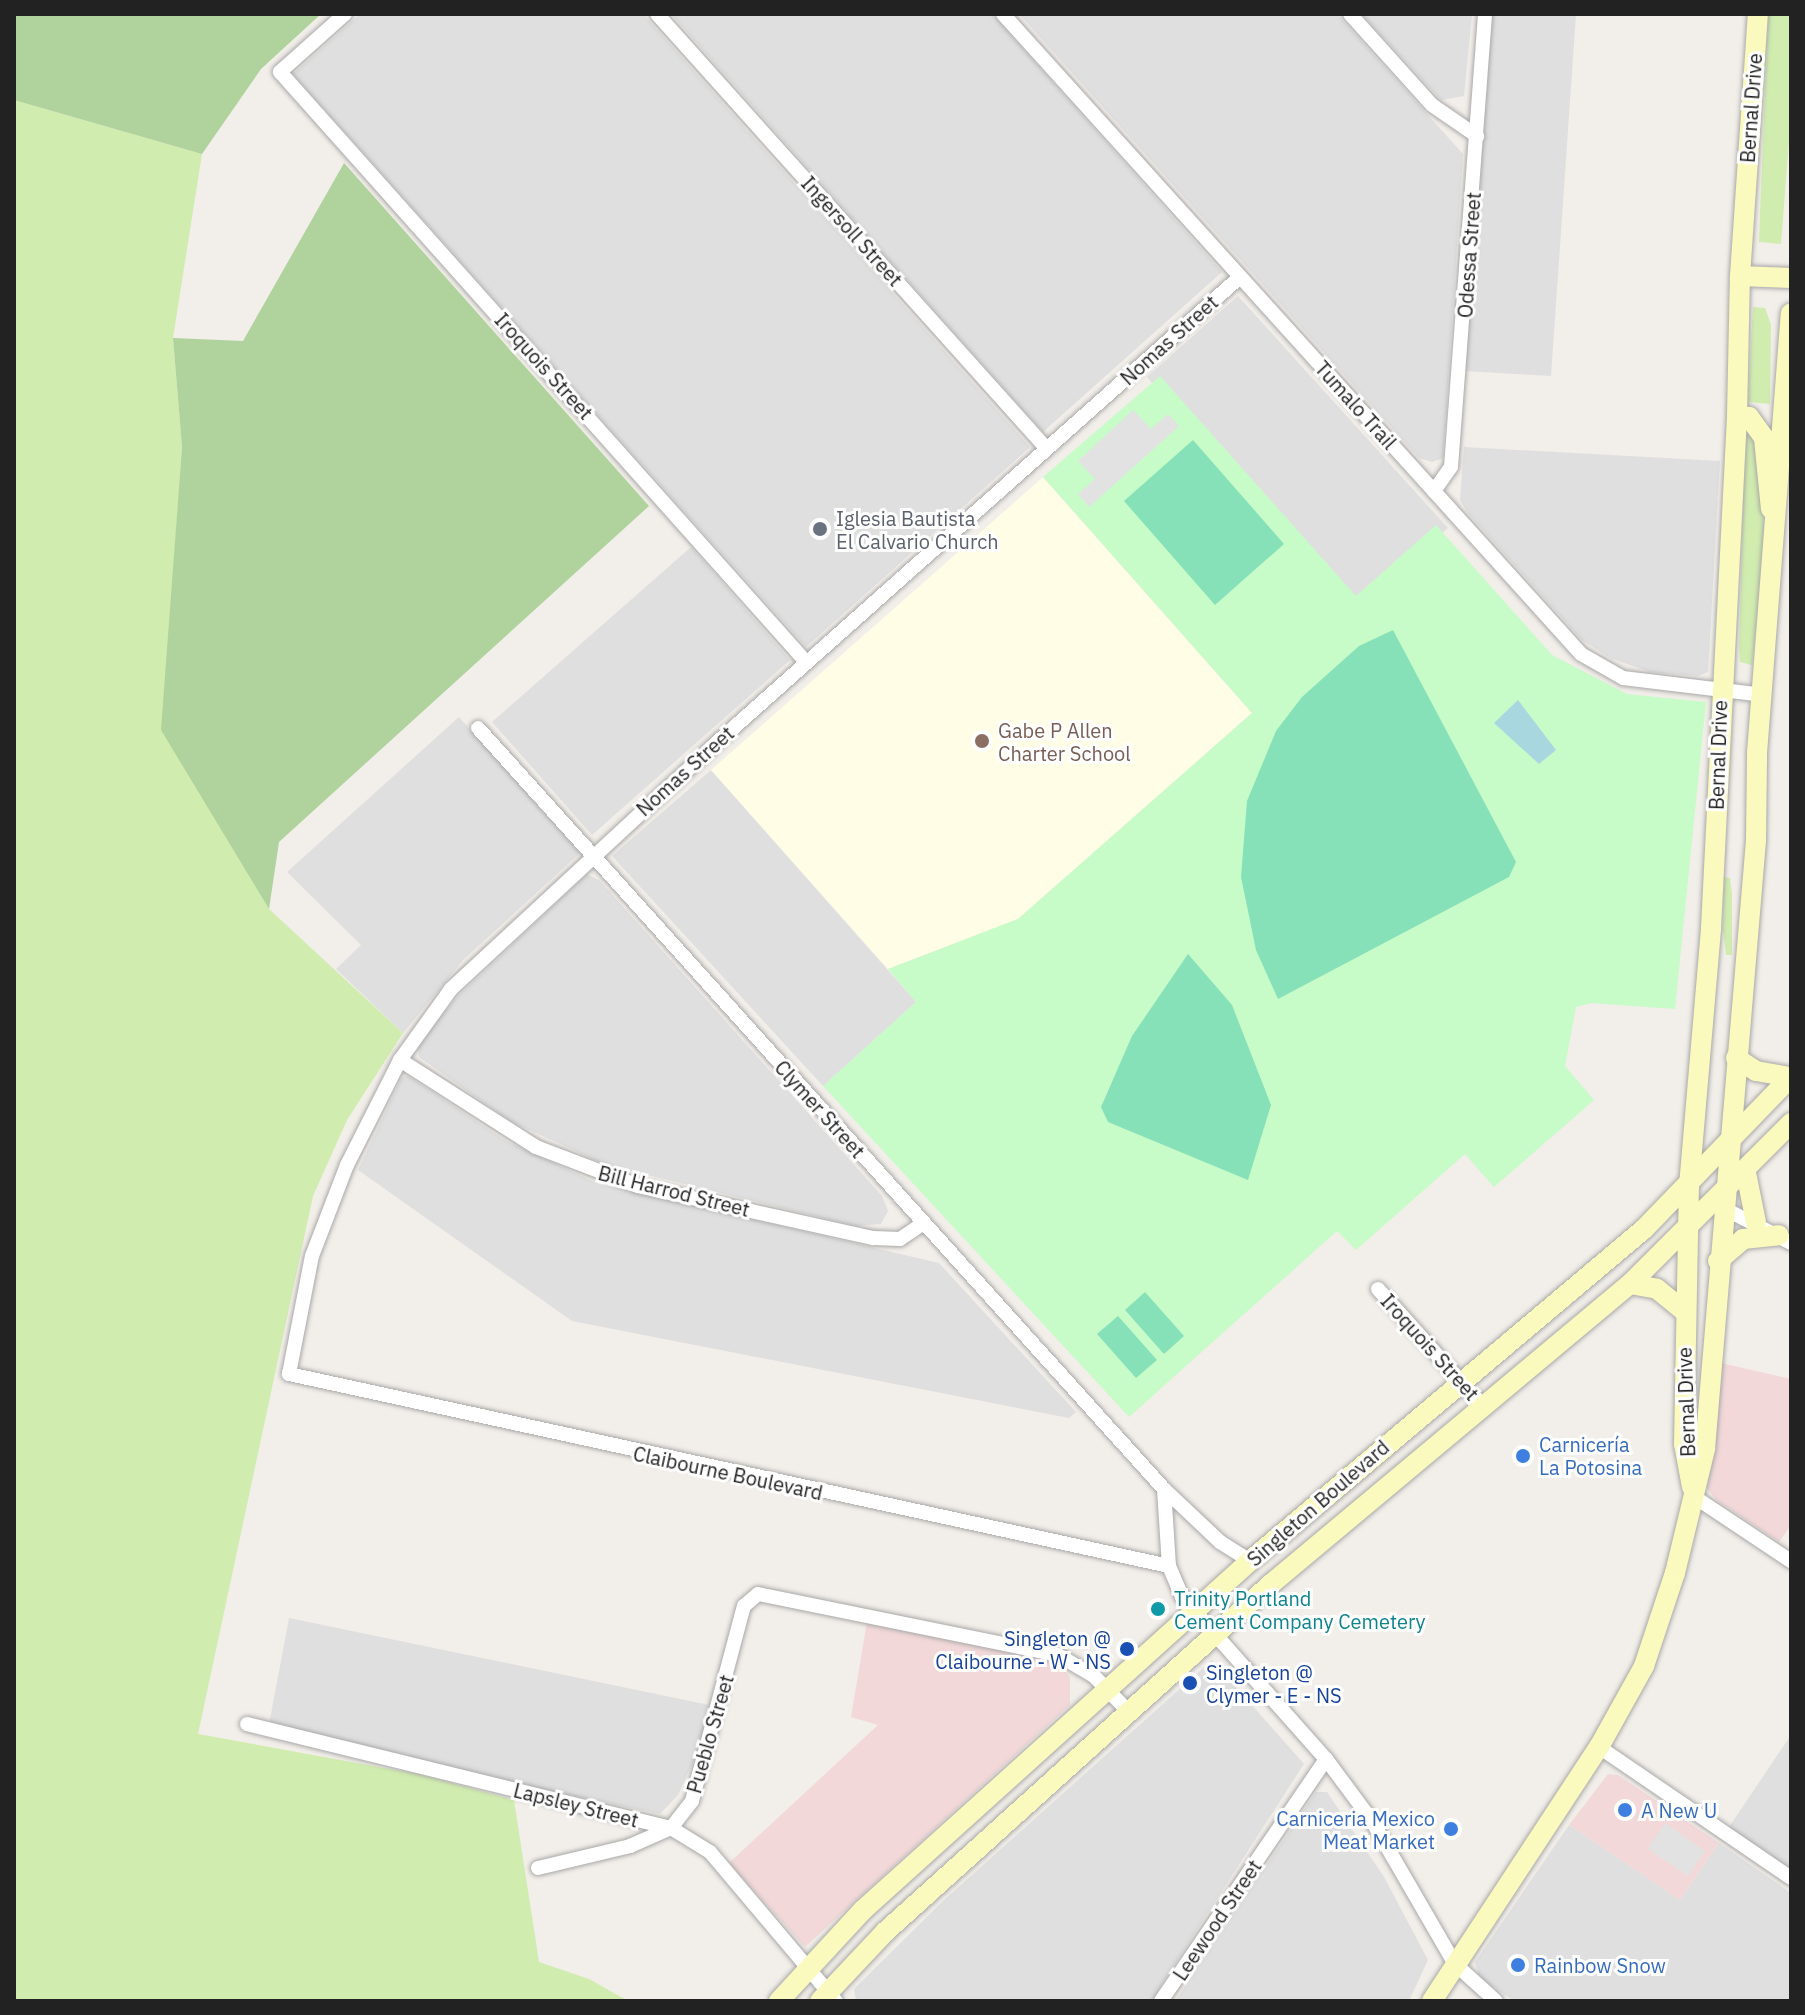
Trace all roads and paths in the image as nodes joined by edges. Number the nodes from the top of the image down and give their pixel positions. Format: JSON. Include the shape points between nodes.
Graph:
{"nodes":[{"id":1,"x":345,"y":14,"type":"edge"},
{"id":2,"x":657,"y":14,"type":"edge"},
{"id":3,"x":1003,"y":14,"type":"edge"},
{"id":4,"x":1350,"y":14,"type":"edge"},
{"id":5,"x":1485,"y":14,"type":"edge"},
{"id":6,"x":1758,"y":14,"type":"edge"},
{"id":7,"x":1477,"y":136,"type":"junction"},
{"id":8,"x":1740,"y":276,"type":"junction"},
{"id":9,"x":1240,"y":277,"type":"junction"},
{"id":10,"x":1791,"y":278,"type":"edge"},
{"id":11,"x":1791,"y":313,"type":"edge"},
{"id":12,"x":1737,"y":416,"type":"junction"},
{"id":13,"x":1047,"y":449,"type":"junction"},
{"id":14,"x":1434,"y":491,"type":"junction"},
{"id":15,"x":1778,"y":528,"type":"junction"},
{"id":16,"x":806,"y":662,"type":"junction"},
{"id":17,"x":1720,"y":688,"type":"junction"},
{"id":18,"x":1764,"y":695,"type":"junction"},
{"id":19,"x":478,"y":728,"type":"dead end"},
{"id":20,"x":593,"y":856,"type":"junction"},
{"id":21,"x":1736,"y":1058,"type":"junction"},
{"id":22,"x":400,"y":1060,"type":"junction"},
{"id":23,"x":1791,"y":1077,"type":"edge"},
{"id":24,"x":1791,"y":1123,"type":"edge"},
{"id":25,"x":1728,"y":1148,"type":"junction"},
{"id":26,"x":1746,"y":1173,"type":"junction"},
{"id":27,"x":1689,"y":1186,"type":"junction"},
{"id":28,"x":1723,"y":1202,"type":"junction"},
{"id":29,"x":1756,"y":1222,"type":"junction"},
{"id":30,"x":924,"y":1223,"type":"junction"},
{"id":31,"x":1688,"y":1231,"type":"junction"},
{"id":32,"x":1785,"y":1239,"type":"edge"},
{"id":33,"x":1718,"y":1261,"type":"junction"},
{"id":34,"x":1630,"y":1284,"type":"junction"},
{"id":35,"x":1378,"y":1289,"type":"dead end"},
{"id":36,"x":1685,"y":1312,"type":"junction"},
{"id":37,"x":289,"y":1374,"type":"joint"},
{"id":38,"x":1461,"y":1380,"type":"junction"},
{"id":39,"x":1482,"y":1405,"type":"junction"},
{"id":40,"x":1164,"y":1489,"type":"junction"},
{"id":41,"x":1693,"y":1496,"type":"junction"},
{"id":42,"x":1250,"y":1561,"type":"junction"},
{"id":43,"x":1791,"y":1561,"type":"edge"},
{"id":44,"x":1169,"y":1566,"type":"junction"},
{"id":45,"x":1193,"y":1612,"type":"junction"},
{"id":46,"x":1213,"y":1637,"type":"junction"},
{"id":47,"x":1108,"y":1689,"type":"junction"},
{"id":48,"x":1129,"y":1712,"type":"junction"},
{"id":49,"x":247,"y":1724,"type":"dead end"},
{"id":50,"x":1599,"y":1747,"type":"junction"},
{"id":51,"x":1326,"y":1759,"type":"junction"},
{"id":52,"x":671,"y":1828,"type":"junction"},
{"id":53,"x":538,"y":1868,"type":"dead end"},
{"id":54,"x":1791,"y":1878,"type":"edge"},
{"id":55,"x":1455,"y":1964,"type":"junction"},
{"id":56,"x":806,"y":1969,"type":"junction"},
{"id":57,"x":828,"y":1998,"type":"edge"},
{"id":58,"x":779,"y":2001,"type":"edge"},
{"id":59,"x":1161,"y":2001,"type":"edge"},
{"id":60,"x":1432,"y":2001,"type":"edge"},
{"id":61,"x":1496,"y":2001,"type":"edge"}],
"edges":[{"from":1,"to":16,"type":"street","name":"Iroquois Street","via":[[280,72]]},
{"from":2,"to":13,"type":"street","name":"Ingersoll Street"},
{"from":3,"to":9,"type":"street","name":"Tumalo Trail"},
{"from":4,"to":7,"type":"street","via":[[1432,105]]},
{"from":5,"to":7,"type":"street","name":"Odessa Street"},
{"from":6,"to":8,"type":"street","name":"Bernal Drive"},
{"from":7,"to":14,"type":"street","name":"Odessa Street","via":[[1451,467]]},
{"from":8,"to":10,"type":"street"},
{"from":8,"to":12,"type":"street","name":"Bernal Drive"},
{"from":9,"to":13,"type":"street","name":"Nomas Street"},
{"from":9,"to":14,"type":"street","name":"Tumalo Trail"},
{"from":11,"to":15,"type":"street","name":"Bernal Drive"},
{"from":12,"to":15,"type":"street","via":[[1749,417],[1764,438],[1767,498]]},
{"from":12,"to":17,"type":"street","name":"Bernal Drive"},
{"from":13,"to":16,"type":"street","name":"Nomas Street"},
{"from":14,"to":17,"type":"street","name":"Tumalo Trail","via":[[1581,654],[1623,678]]},
{"from":15,"to":18,"type":"street","name":"Bernal Drive"},
{"from":16,"to":20,"type":"street","name":"Nomas Street"},
{"from":17,"to":18,"type":"street","name":"Tumalo Trail"},
{"from":17,"to":27,"type":"street","name":"Bernal Drive","via":[[1711,928]]},
{"from":18,"to":21,"type":"street","name":"Bernal Drive"},
{"from":19,"to":20,"type":"street","name":"Clymer Street"},
{"from":20,"to":22,"type":"street","name":"Nomas Street","via":[[451,989]]},
{"from":20,"to":30,"type":"street","name":"Clymer Street"},
{"from":21,"to":23,"type":"street","via":[[1756,1071]]},
{"from":21,"to":25,"type":"street","name":"Bernal Drive"},
{"from":22,"to":30,"type":"street","name":"Bill Harrod Street","via":[[536,1147],[638,1186],[873,1238],[900,1239]]},
{"from":22,"to":37,"type":"street","name":"Nomas Street","via":[[347,1165],[312,1256]]},
{"from":23,"to":25,"type":"street","name":"Singleton Boulevard"},
{"from":24,"to":26,"type":"street","name":"Singleton Boulevard"},
{"from":25,"to":27,"type":"street","name":"Singleton Boulevard"},
{"from":25,"to":28,"type":"street","name":"Bernal Drive"},
{"from":26,"to":28,"type":"street","name":"Singleton Boulevard"},
{"from":26,"to":29,"type":"street"},
{"from":27,"to":31,"type":"street","name":"Bernal Drive"},
{"from":27,"to":38,"type":"street","name":"Singleton Boulevard","via":[[1563,1301]]},
{"from":28,"to":29,"type":"street"},
{"from":28,"to":31,"type":"street","name":"Singleton Boulevard"},
{"from":28,"to":33,"type":"street","name":"Bernal Drive"},
{"from":29,"to":32,"type":"street"},
{"from":30,"to":40,"type":"street","name":"Clymer Street"},
{"from":31,"to":34,"type":"street","name":"Singleton Boulevard"},
{"from":31,"to":36,"type":"street","name":"Bernal Drive"},
{"from":32,"to":33,"type":"street","via":[[1743,1239]]},
{"from":33,"to":41,"type":"street","name":"Bernal Drive","via":[[1705,1449]]},
{"from":34,"to":36,"type":"street","via":[[1657,1289]]},
{"from":34,"to":39,"type":"street","name":"Singleton Boulevard"},
{"from":35,"to":38,"type":"street","name":"Iroquois Street"},
{"from":36,"to":41,"type":"street","name":"Bernal Drive","via":[[1684,1444]]},
{"from":37,"to":44,"type":"street","name":"Claibourne Boulevard"},
{"from":38,"to":39,"type":"street","name":"Iroquois Street"},
{"from":38,"to":42,"type":"street","name":"Singleton Boulevard"},
{"from":39,"to":46,"type":"street","name":"Singleton Boulevard"},
{"from":40,"to":42,"type":"street","name":"Clymer Street","via":[[1220,1542]]},
{"from":40,"to":44,"type":"street"},
{"from":41,"to":43,"type":"street"},
{"from":41,"to":50,"type":"street","name":"Bernal Drive","via":[[1675,1573],[1644,1666]]},
{"from":42,"to":45,"type":"street","name":"Singleton Boulevard"},
{"from":44,"to":45,"type":"street"},
{"from":45,"to":46,"type":"street"},
{"from":45,"to":47,"type":"street","name":"Singleton Boulevard"},
{"from":46,"to":48,"type":"street","name":"Singleton Boulevard"},
{"from":46,"to":51,"type":"street"},
{"from":47,"to":48,"type":"street"},
{"from":47,"to":52,"type":"street","name":"Pueblo Street","via":[[1058,1655],[768,1593],[754,1596],[744,1606],[692,1801]]},
{"from":47,"to":56,"type":"street","name":"Singleton Boulevard","via":[[863,1910]]},
{"from":48,"to":57,"type":"street","name":"Singleton Boulevard","via":[[885,1932]]},
{"from":49,"to":52,"type":"street","name":"Lapsley Street"},
{"from":50,"to":54,"type":"street"},
{"from":50,"to":55,"type":"street","name":"Bernal Drive"},
{"from":51,"to":55,"type":"street","via":[[1372,1821]]},
{"from":51,"to":59,"type":"street","name":"Leewood Street"},
{"from":52,"to":53,"type":"street","via":[[630,1846]]},
{"from":52,"to":56,"type":"street","name":"Lapsley Street","via":[[710,1852]]},
{"from":55,"to":60,"type":"street","name":"Bernal Drive"},
{"from":55,"to":61,"type":"street"},
{"from":56,"to":57,"type":"street","name":"Lapsley Street"},
{"from":56,"to":58,"type":"street","name":"Singleton Boulevard"}]}
